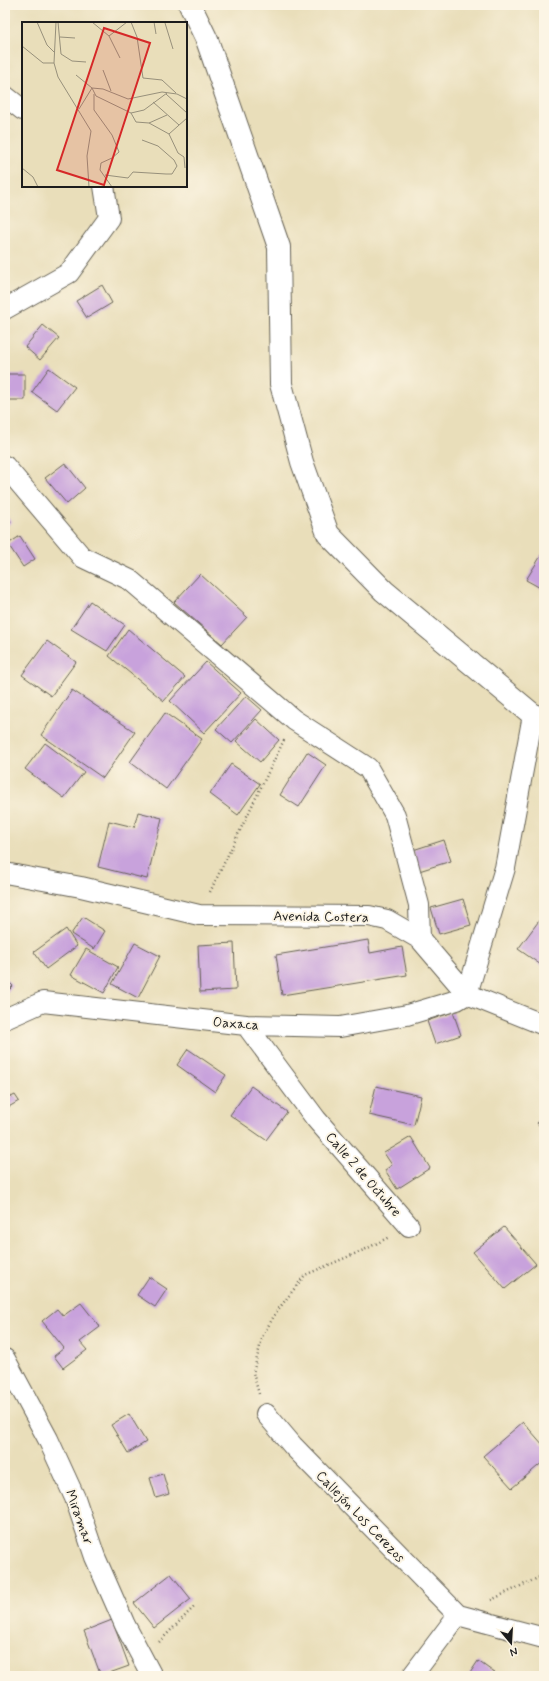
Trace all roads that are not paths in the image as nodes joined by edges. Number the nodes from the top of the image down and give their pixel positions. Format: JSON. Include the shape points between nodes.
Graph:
{"nodes":[{"id":1,"x":190,"y":5,"type":"edge"},
{"id":2,"x":5,"y":96,"type":"edge"},
{"id":3,"x":17,"y":110,"type":"edge"},
{"id":4,"x":104,"y":187,"type":"edge"},
{"id":5,"x":5,"y":309,"type":"edge"},
{"id":6,"x":5,"y":466,"type":"edge"},
{"id":7,"x":539,"y":719,"type":"edge"},
{"id":8,"x":5,"y":873,"type":"edge"},
{"id":9,"x":420,"y":939,"type":"junction"},
{"id":10,"x":467,"y":994,"type":"junction"},
{"id":11,"x":5,"y":1019,"type":"edge"},
{"id":12,"x":246,"y":1025,"type":"junction"},
{"id":13,"x":544,"y":1025,"type":"edge"},
{"id":14,"x":409,"y":1226,"type":"road end"},
{"id":15,"x":5,"y":1360,"type":"edge"},
{"id":16,"x":266,"y":1414,"type":"dead end"},
{"id":17,"x":458,"y":1615,"type":"junction"},
{"id":18,"x":544,"y":1638,"type":"edge"},
{"id":19,"x":152,"y":1676,"type":"edge"},
{"id":20,"x":412,"y":1676,"type":"edge"}],
"edges":[{"from":1,"to":7,"type":"highway","via":[[207,40],[279,247],[281,384],[302,462],[328,534],[384,591]]},
{"from":2,"to":3,"type":"street"},
{"from":4,"to":5,"type":"street","via":[[109,218],[69,274]]},
{"from":6,"to":9,"type":"street","via":[[82,557],[130,580],[294,720],[368,768],[395,815],[419,905]]},
{"from":7,"to":10,"type":"street","via":[[505,868]]},
{"from":8,"to":9,"type":"street","name":"Avenida Costera","via":[[82,887],[199,915],[369,916],[387,920]]},
{"from":9,"to":10,"type":"street","name":"Avenida Costera"},
{"from":10,"to":12,"type":"street","name":"Oaxaca","via":[[458,1000],[407,1016],[340,1027]]},
{"from":10,"to":13,"type":"street"},
{"from":11,"to":12,"type":"street","name":"Oaxaca","via":[[43,1002]]},
{"from":12,"to":14,"type":"street","name":"Calle 2 de Octubre","via":[[316,1119]]},
{"from":15,"to":19,"type":"street","name":"Miramar","via":[[75,1498],[95,1557]]},
{"from":16,"to":17,"type":"street","name":"Callejón Los Cerezos","via":[[292,1446]]},
{"from":17,"to":18,"type":"street"},
{"from":17,"to":20,"type":"street"}]}
